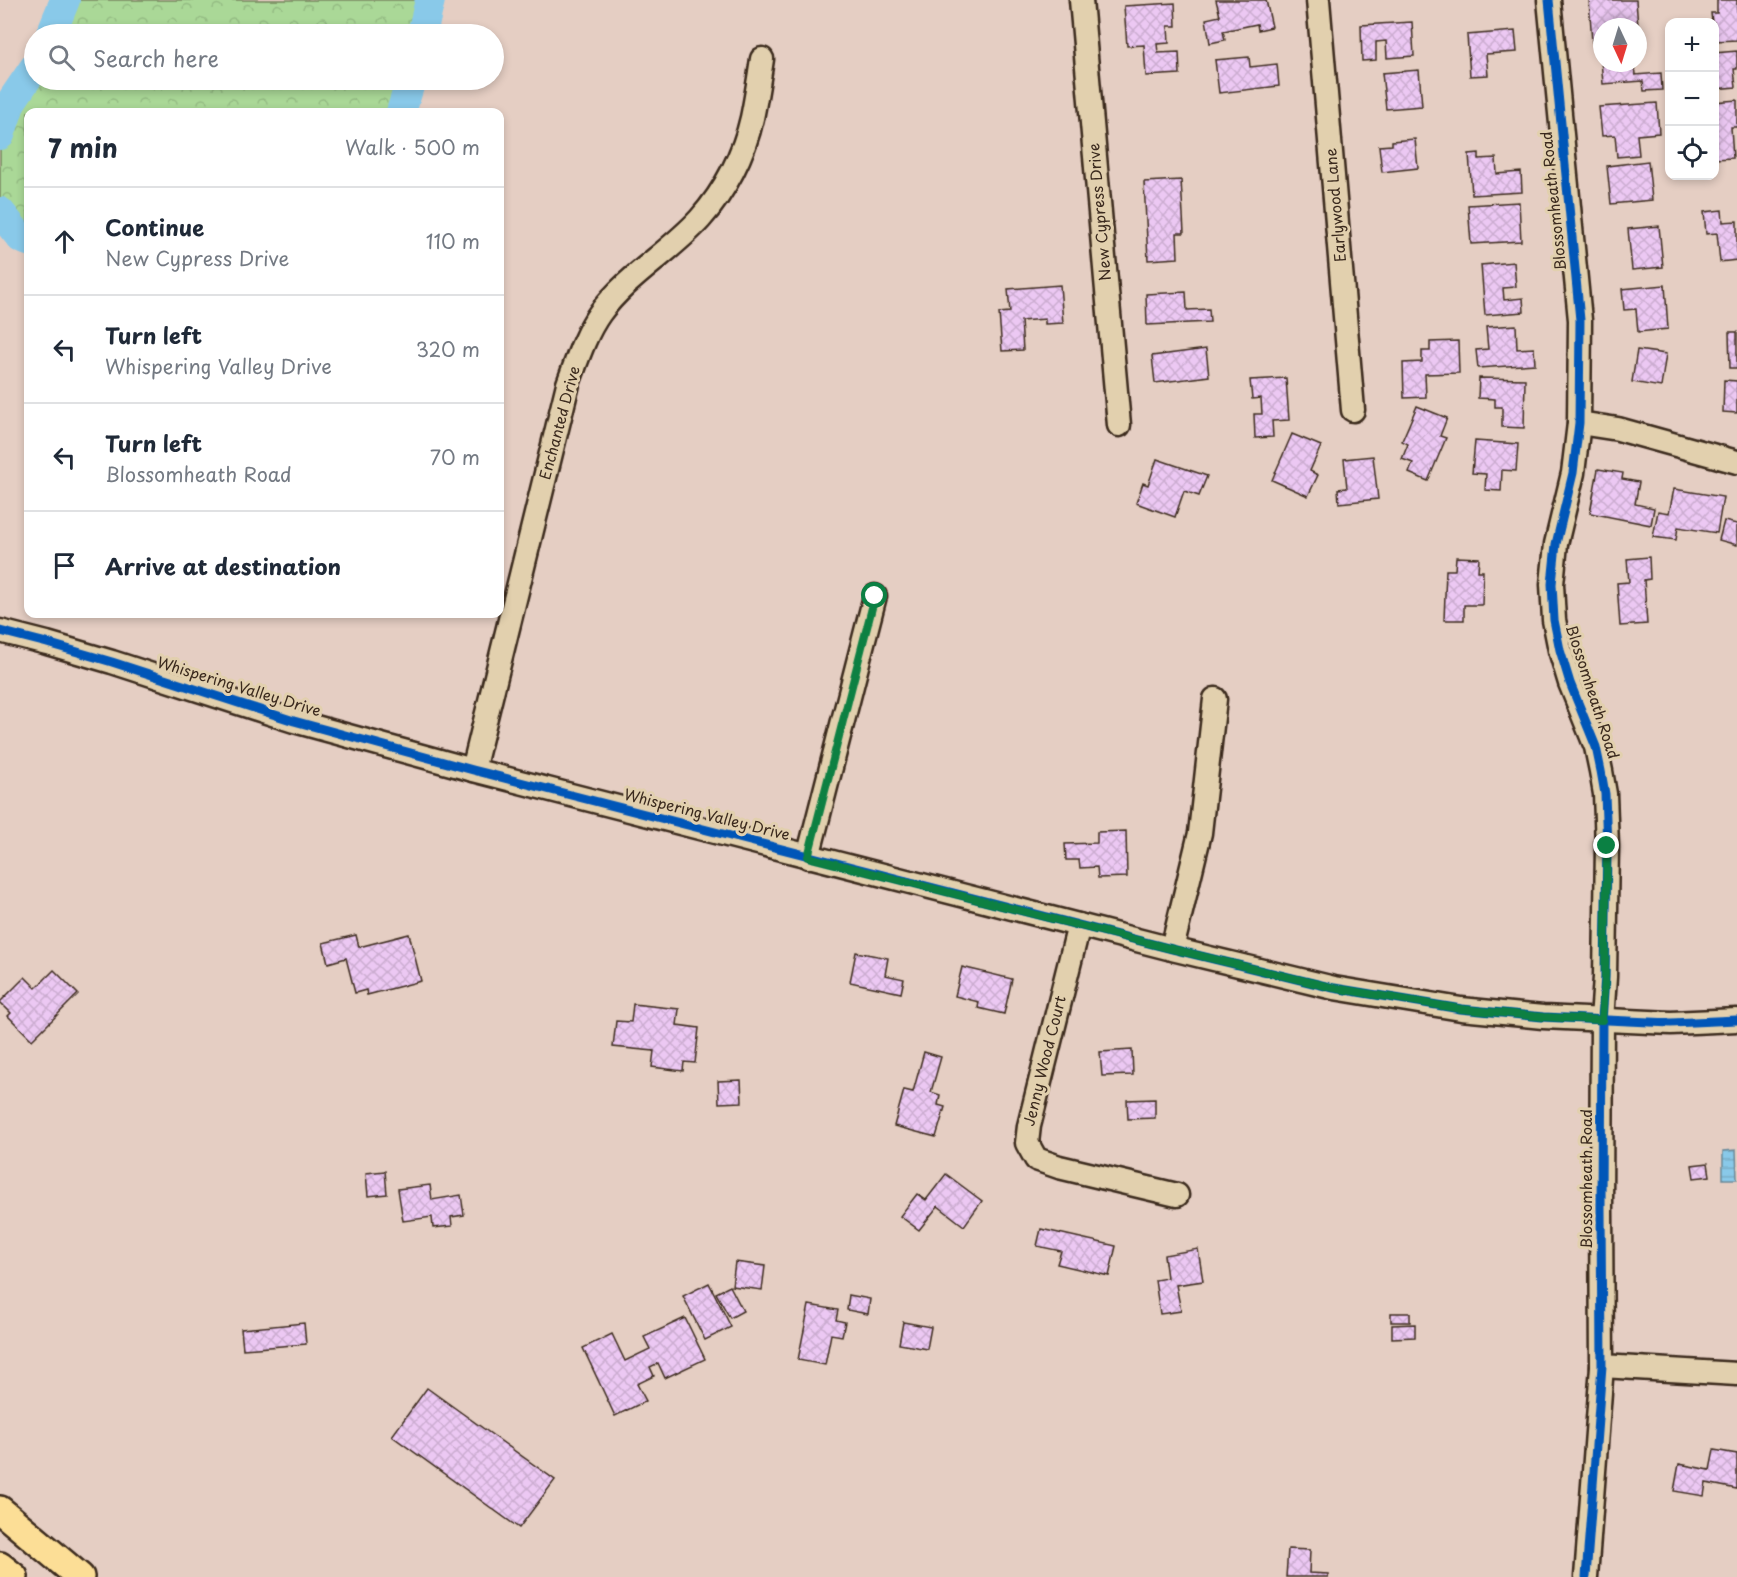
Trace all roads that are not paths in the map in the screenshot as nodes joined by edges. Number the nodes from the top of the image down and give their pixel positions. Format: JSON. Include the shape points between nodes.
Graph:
{"nodes":[{"id":1,"x":1081,"y":0,"type":"edge"},
{"id":2,"x":1318,"y":0,"type":"edge"},
{"id":3,"x":1549,"y":0,"type":"edge"},
{"id":4,"x":762,"y":59,"type":"dead end"},
{"id":5,"x":1353,"y":410,"type":"dead end"},
{"id":6,"x":1579,"y":423,"type":"junction"},
{"id":7,"x":1119,"y":424,"type":"dead end"},
{"id":8,"x":1737,"y":462,"type":"edge"},
{"id":9,"x":875,"y":596,"type":"dead end"},
{"id":10,"x":0,"y":631,"type":"edge"},
{"id":11,"x":1215,"y":699,"type":"dead end"},
{"id":12,"x":473,"y":770,"type":"junction"},
{"id":13,"x":808,"y":857,"type":"junction"},
{"id":14,"x":1079,"y":925,"type":"junction"},
{"id":15,"x":1172,"y":949,"type":"junction"},
{"id":16,"x":1602,"y":1020,"type":"junction"},
{"id":17,"x":1737,"y":1020,"type":"edge"},
{"id":18,"x":1177,"y":1195,"type":"dead end"},
{"id":19,"x":1602,"y":1366,"type":"junction"},
{"id":20,"x":1737,"y":1374,"type":"edge"},
{"id":21,"x":0,"y":1510,"type":"edge"},
{"id":22,"x":0,"y":1566,"type":"edge"},
{"id":23,"x":14,"y":1577,"type":"edge"},
{"id":24,"x":80,"y":1577,"type":"edge"},
{"id":25,"x":1586,"y":1577,"type":"edge"}],
"edges":[{"from":1,"to":7,"type":"street","name":"New Cypress Drive"},
{"from":2,"to":5,"type":"street","name":"Earlywood Lane"},
{"from":3,"to":6,"type":"street","name":"Blossomheath Road","via":[[1580,320]]},
{"from":4,"to":12,"type":"street","name":"Enchanted Drive","via":[[752,119],[741,153],[718,194],[699,219],[616,294],[585,339],[568,384]]},
{"from":6,"to":8,"type":"street","via":[[1618,429]]},
{"from":6,"to":16,"type":"street","name":"Blossomheath Road","via":[[1573,473],[1553,565],[1553,611],[1570,683],[1596,747],[1605,794]]},
{"from":9,"to":13,"type":"street"},
{"from":10,"to":12,"type":"street","name":"Whispering Valley Drive","via":[[112,662],[294,721]]},
{"from":11,"to":15,"type":"street","via":[[1200,833]]},
{"from":12,"to":13,"type":"street","name":"Whispering Valley Drive"},
{"from":13,"to":14,"type":"street","name":"Whispering Valley Drive"},
{"from":14,"to":15,"type":"street","name":"Whispering Valley Drive"},
{"from":14,"to":18,"type":"street","name":"Jenny Wood Court","via":[[1027,1143],[1036,1159],[1059,1167]]},
{"from":15,"to":16,"type":"street","name":"Whispering Valley Drive","via":[[1384,997],[1487,1012]]},
{"from":16,"to":17,"type":"street","name":"Whispering Valley Drive"},
{"from":16,"to":19,"type":"street","name":"Blossomheath Road"},
{"from":19,"to":20,"type":"street"},
{"from":19,"to":25,"type":"street","name":"Blossomheath Road"},
{"from":21,"to":24,"type":"main road"},
{"from":22,"to":23,"type":"main road"}]}
